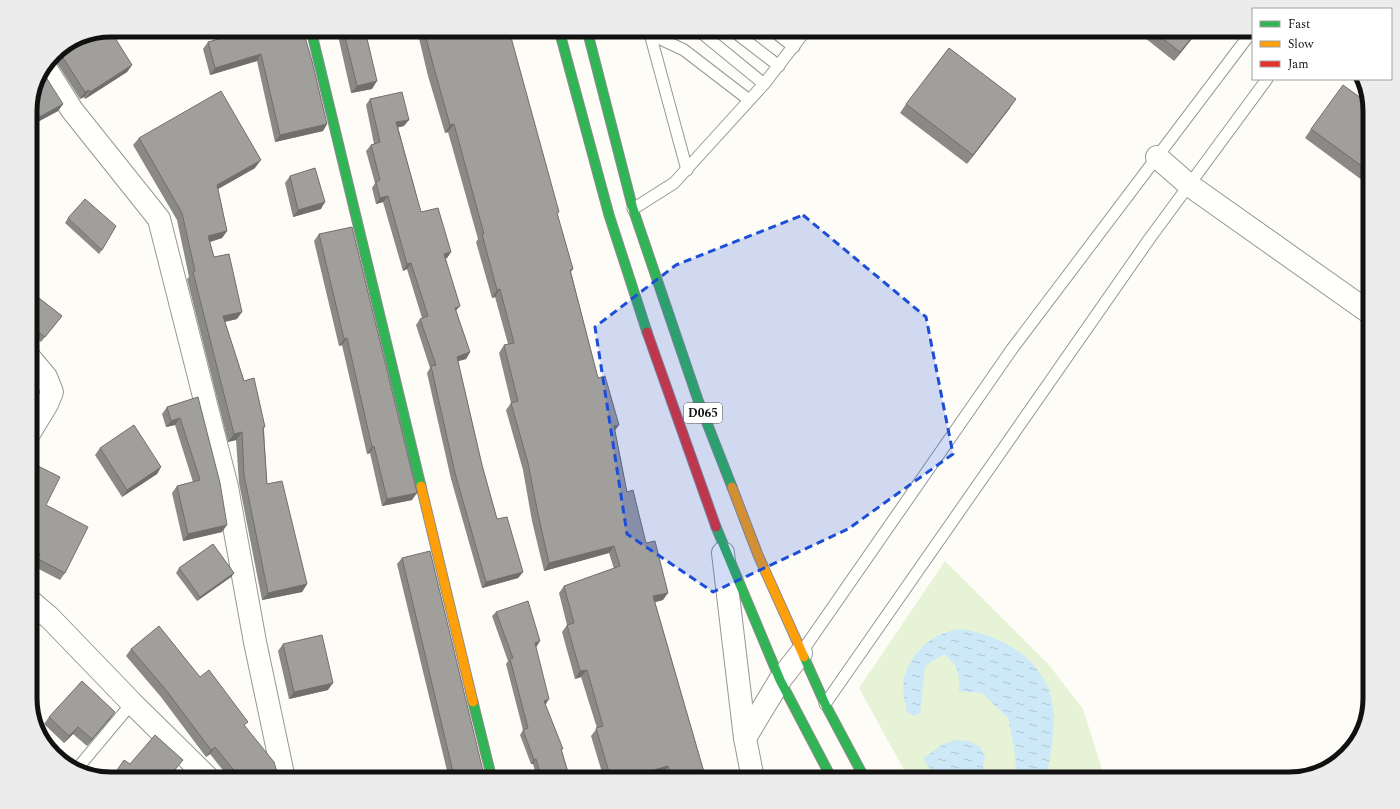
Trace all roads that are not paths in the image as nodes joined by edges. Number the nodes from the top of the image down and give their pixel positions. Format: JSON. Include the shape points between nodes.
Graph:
{"nodes":[{"id":1,"x":312,"y":37,"type":"edge"},
{"id":2,"x":561,"y":37,"type":"edge"},
{"id":3,"x":589,"y":37,"type":"edge"},
{"id":4,"x":650,"y":37,"type":"edge"},
{"id":5,"x":659,"y":37,"type":"edge"},
{"id":6,"x":707,"y":37,"type":"edge"},
{"id":7,"x":741,"y":37,"type":"edge"},
{"id":8,"x":781,"y":37,"type":"edge"},
{"id":9,"x":800,"y":37,"type":"edge"},
{"id":10,"x":1248,"y":37,"type":"edge"},
{"id":11,"x":794,"y":47,"type":"junction"},
{"id":12,"x":779,"y":66,"type":"junction"},
{"id":13,"x":48,"y":72,"type":"edge"},
{"id":14,"x":1266,"y":80,"type":"edge"},
{"id":15,"x":764,"y":84,"type":"junction"},
{"id":16,"x":749,"y":100,"type":"junction"},
{"id":17,"x":1157,"y":157,"type":"junction"},
{"id":18,"x":687,"y":170,"type":"junction"},
{"id":19,"x":1189,"y":184,"type":"junction"},
{"id":20,"x":633,"y":209,"type":"junction"},
{"id":21,"x":1363,"y":308,"type":"edge"},
{"id":22,"x":37,"y":366,"type":"edge"},
{"id":23,"x":37,"y":420,"type":"edge"},
{"id":24,"x":722,"y":543,"type":"junction"},
{"id":25,"x":37,"y":607,"type":"edge"},
{"id":26,"x":801,"y":653,"type":"junction"},
{"id":27,"x":780,"y":680,"type":"junction"},
{"id":28,"x":132,"y":704,"type":"junction"},
{"id":29,"x":825,"y":704,"type":"junction"},
{"id":30,"x":745,"y":738,"type":"junction"},
{"id":31,"x":80,"y":765,"type":"edge"},
{"id":32,"x":202,"y":772,"type":"edge"},
{"id":33,"x":283,"y":772,"type":"edge"},
{"id":34,"x":490,"y":772,"type":"edge"},
{"id":35,"x":751,"y":772,"type":"edge"},
{"id":36,"x":828,"y":772,"type":"edge"},
{"id":37,"x":861,"y":772,"type":"edge"}],
"edges":[{"from":1,"to":34,"type":"main road"},
{"from":2,"to":24,"type":"main road","number":"D065","via":[[609,215],[655,357]]},
{"from":3,"to":20,"type":"main road","number":"D065"},
{"from":4,"to":18,"type":"lane"},
{"from":5,"to":16,"type":"lane","via":[[684,50]]},
{"from":6,"to":15,"type":"lane"},
{"from":7,"to":12,"type":"lane"},
{"from":8,"to":11,"type":"lane"},
{"from":9,"to":11,"type":"lane"},
{"from":10,"to":17,"type":"lane"},
{"from":11,"to":12,"type":"lane"},
{"from":12,"to":15,"type":"lane"},
{"from":13,"to":33,"type":"street","via":[[72,110],[159,219],[227,488],[255,642]]},
{"from":14,"to":19,"type":"lane"},
{"from":15,"to":16,"type":"lane"},
{"from":16,"to":18,"type":"lane"},
{"from":17,"to":19,"type":"street"},
{"from":17,"to":26,"type":"lane","via":[[1012,349]]},
{"from":18,"to":20,"type":"lane","via":[[674,183]]},
{"from":19,"to":21,"type":"street"},
{"from":19,"to":29,"type":"lane"},
{"from":20,"to":26,"type":"main road","number":"D065","via":[[698,400],[758,555]]},
{"from":22,"to":23,"type":"street","via":[[46,376],[52,392]]},
{"from":24,"to":27,"type":"main road","number":"D065"},
{"from":24,"to":30,"type":"street"},
{"from":25,"to":28,"type":"street"},
{"from":26,"to":27,"type":"street"},
{"from":26,"to":29,"type":"main road","number":"D065"},
{"from":27,"to":30,"type":"street"},
{"from":27,"to":36,"type":"main road","number":"D065"},
{"from":28,"to":31,"type":"lane"},
{"from":28,"to":32,"type":"street"},
{"from":29,"to":37,"type":"main road","number":"D065"},
{"from":30,"to":35,"type":"street"}]}
